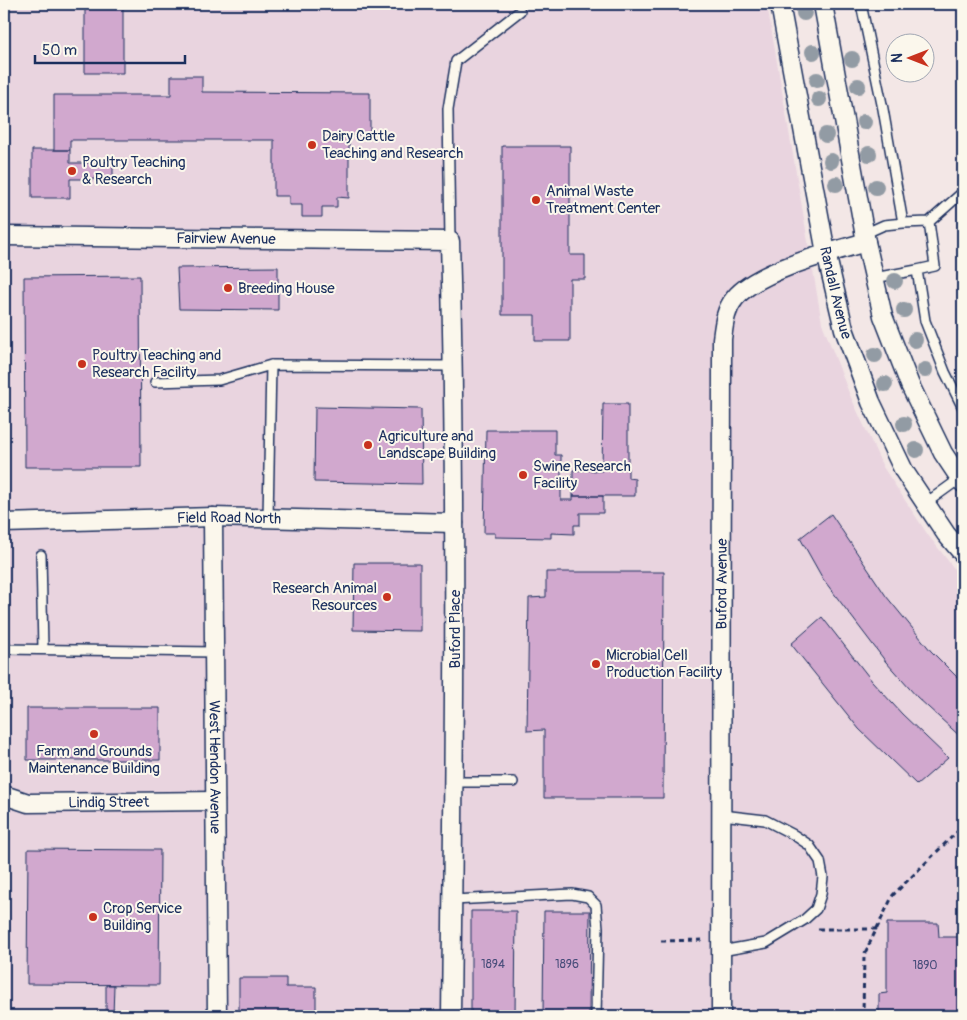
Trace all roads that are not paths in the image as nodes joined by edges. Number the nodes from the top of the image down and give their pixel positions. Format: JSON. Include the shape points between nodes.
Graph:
{"nodes":[{"id":1,"x":780,"y":4,"type":"edge"},
{"id":2,"x":824,"y":4,"type":"edge"},
{"id":3,"x":861,"y":4,"type":"edge"},
{"id":4,"x":520,"y":11,"type":"dead end"},
{"id":5,"x":963,"y":192,"type":"edge"},
{"id":6,"x":903,"y":222,"type":"junction"},
{"id":7,"x":929,"y":222,"type":"junction"},
{"id":8,"x":4,"y":236,"type":"edge"},
{"id":9,"x":865,"y":238,"type":"junction"},
{"id":10,"x":450,"y":242,"type":"junction"},
{"id":11,"x":826,"y":253,"type":"junction"},
{"id":12,"x":917,"y":270,"type":"junction"},
{"id":13,"x":874,"y":278,"type":"junction"},
{"id":14,"x":272,"y":365,"type":"junction"},
{"id":15,"x":454,"y":366,"type":"junction"},
{"id":16,"x":155,"y":382,"type":"dead end"},
{"id":17,"x":963,"y":408,"type":"edge"},
{"id":18,"x":962,"y":479,"type":"edge"},
{"id":19,"x":926,"y":503,"type":"junction"},
{"id":20,"x":213,"y":517,"type":"junction"},
{"id":21,"x":268,"y":518,"type":"junction"},
{"id":22,"x":4,"y":523,"type":"edge"},
{"id":23,"x":454,"y":523,"type":"junction"},
{"id":24,"x":963,"y":554,"type":"edge"},
{"id":25,"x":41,"y":556,"type":"dead end"},
{"id":26,"x":4,"y":648,"type":"edge"},
{"id":27,"x":43,"y":649,"type":"junction"},
{"id":28,"x":214,"y":652,"type":"junction"},
{"id":29,"x":453,"y":782,"type":"junction"},
{"id":30,"x":513,"y":782,"type":"dead end"},
{"id":31,"x":4,"y":794,"type":"edge"},
{"id":32,"x":215,"y":801,"type":"junction"},
{"id":33,"x":722,"y":815,"type":"junction"},
{"id":34,"x":453,"y":900,"type":"junction"},
{"id":35,"x":721,"y":945,"type":"junction"},
{"id":36,"x":217,"y":1016,"type":"edge"},
{"id":37,"x":451,"y":1016,"type":"edge"},
{"id":38,"x":596,"y":1016,"type":"edge"},
{"id":39,"x":721,"y":1016,"type":"edge"}],
"edges":[{"from":1,"to":11,"type":"street","name":"Randall Avenue"},
{"from":2,"to":9,"type":"street"},
{"from":3,"to":6,"type":"lane"},
{"from":4,"to":10,"type":"lane","via":[[456,61],[448,110]]},
{"from":5,"to":7,"type":"lane"},
{"from":6,"to":7,"type":"lane"},
{"from":6,"to":9,"type":"lane","via":[[884,225]]},
{"from":7,"to":12,"type":"lane","via":[[935,266]]},
{"from":8,"to":10,"type":"street","name":"Fairview Avenue"},
{"from":9,"to":11,"type":"street","name":"Buford Avenue"},
{"from":9,"to":13,"type":"street"},
{"from":10,"to":15,"type":"street","name":"Buford Place"},
{"from":11,"to":19,"type":"street","name":"Randall Avenue","via":[[844,329],[872,402],[904,471]]},
{"from":11,"to":33,"type":"street","name":"Buford Avenue","via":[[748,286],[734,299],[725,316],[722,339]]},
{"from":12,"to":13,"type":"lane"},
{"from":12,"to":17,"type":"lane","via":[[925,321]]},
{"from":13,"to":18,"type":"street","via":[[883,316],[910,385],[943,453]]},
{"from":14,"to":15,"type":"lane"},
{"from":14,"to":16,"type":"lane","via":[[219,380]]},
{"from":14,"to":21,"type":"lane"},
{"from":15,"to":23,"type":"street","name":"Buford Place"},
{"from":18,"to":19,"type":"lane"},
{"from":19,"to":24,"type":"street","name":"Randall Avenue"},
{"from":20,"to":21,"type":"street","name":"Field Road North"},
{"from":20,"to":22,"type":"street","name":"Field Road North"},
{"from":20,"to":28,"type":"street","name":"West Hendon Avenue"},
{"from":21,"to":23,"type":"street","name":"Field Road North"},
{"from":23,"to":29,"type":"street","name":"Buford Place"},
{"from":25,"to":27,"type":"lane"},
{"from":26,"to":27,"type":"lane"},
{"from":27,"to":28,"type":"lane"},
{"from":28,"to":32,"type":"street","name":"West Hendon Avenue"},
{"from":29,"to":30,"type":"lane"},
{"from":29,"to":34,"type":"street","name":"Buford Place"},
{"from":31,"to":32,"type":"street","name":"Lindig Street","via":[[28,803]]},
{"from":32,"to":36,"type":"street","name":"West Hendon Avenue"},
{"from":33,"to":35,"type":"street","name":"Buford Avenue"},
{"from":33,"to":35,"type":"lane","via":[[765,820],[794,835],[809,845],[820,861],[823,877],[816,909],[804,920],[766,943]]},
{"from":34,"to":37,"type":"street","name":"Buford Place"},
{"from":34,"to":38,"type":"lane","via":[[572,894],[592,900],[596,905],[598,928]]},
{"from":35,"to":39,"type":"street","name":"Buford Avenue"}]}
